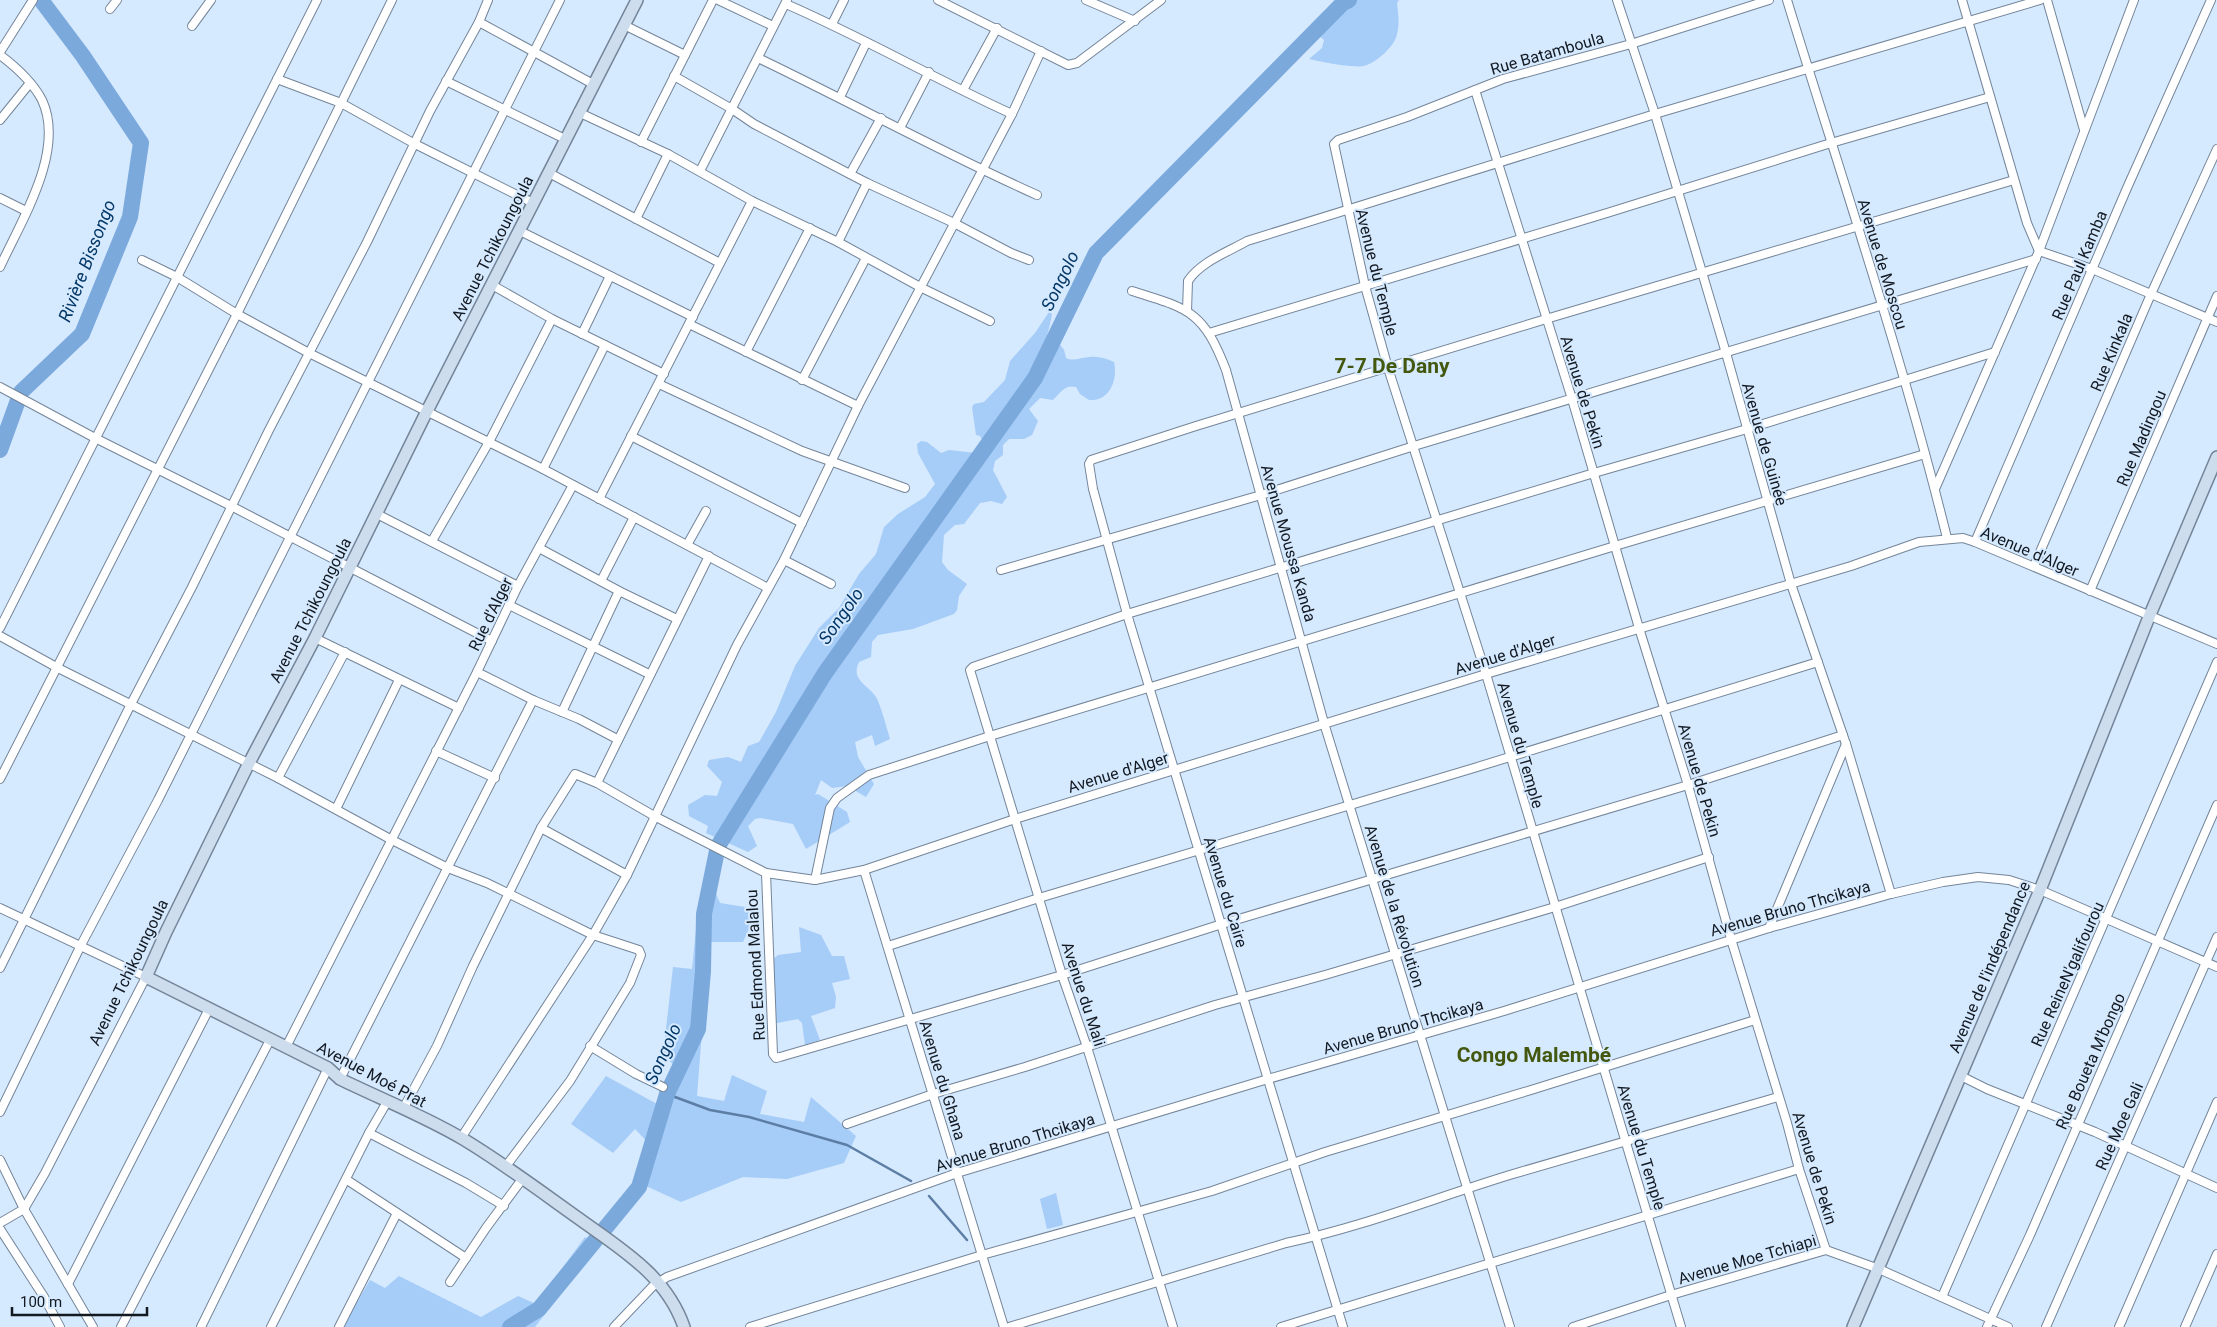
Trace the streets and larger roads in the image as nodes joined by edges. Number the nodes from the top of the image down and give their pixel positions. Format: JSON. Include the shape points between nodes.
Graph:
{"nodes":[{"id":1,"x":33,"y":0,"type":"edge"},
{"id":2,"x":117,"y":0,"type":"edge"},
{"id":3,"x":211,"y":0,"type":"edge"},
{"id":4,"x":317,"y":0,"type":"edge"},
{"id":5,"x":392,"y":0,"type":"edge"},
{"id":6,"x":488,"y":0,"type":"edge"},
{"id":7,"x":560,"y":0,"type":"edge"},
{"id":8,"x":636,"y":0,"type":"edge"},
{"id":9,"x":713,"y":0,"type":"edge"},
{"id":10,"x":718,"y":0,"type":"edge"},
{"id":11,"x":844,"y":0,"type":"edge"},
{"id":12,"x":938,"y":0,"type":"edge"},
{"id":13,"x":1086,"y":0,"type":"edge"},
{"id":14,"x":1161,"y":0,"type":"edge"},
{"id":15,"x":1617,"y":0,"type":"edge"},
{"id":16,"x":1769,"y":0,"type":"edge"},
{"id":17,"x":1787,"y":0,"type":"edge"},
{"id":18,"x":1962,"y":0,"type":"edge"},
{"id":19,"x":2040,"y":0,"type":"edge"},
{"id":20,"x":2046,"y":0,"type":"edge"},
{"id":21,"x":2134,"y":0,"type":"edge"},
{"id":22,"x":2211,"y":0,"type":"edge"},
{"id":23,"x":786,"y":2,"type":"edge"},
{"id":24,"x":110,"y":9,"type":"dead end"},
{"id":25,"x":1968,"y":20,"type":"junction"},
{"id":26,"x":1135,"y":21,"type":"junction"},
{"id":27,"x":478,"y":22,"type":"junction"},
{"id":28,"x":832,"y":24,"type":"junction"},
{"id":29,"x":624,"y":25,"type":"junction"},
{"id":30,"x":192,"y":26,"type":"dead end"},
{"id":31,"x":773,"y":26,"type":"junction"},
{"id":32,"x":997,"y":28,"type":"junction"},
{"id":33,"x":866,"y":42,"type":"junction"},
{"id":34,"x":1631,"y":44,"type":"junction"},
{"id":35,"x":534,"y":51,"type":"junction"},
{"id":36,"x":1041,"y":51,"type":"junction"},
{"id":37,"x":0,"y":54,"type":"edge"},
{"id":38,"x":685,"y":55,"type":"junction"},
{"id":39,"x":758,"y":58,"type":"junction"},
{"id":40,"x":1808,"y":68,"type":"junction"},
{"id":41,"x":929,"y":72,"type":"junction"},
{"id":42,"x":674,"y":76,"type":"junction"},
{"id":43,"x":277,"y":79,"type":"junction"},
{"id":44,"x":446,"y":81,"type":"junction"},
{"id":45,"x":30,"y":83,"type":"junction"},
{"id":46,"x":592,"y":84,"type":"junction"},
{"id":47,"x":963,"y":90,"type":"junction"},
{"id":48,"x":1475,"y":90,"type":"junction"},
{"id":49,"x":840,"y":97,"type":"junction"},
{"id":50,"x":1990,"y":97,"type":"junction"},
{"id":51,"x":341,"y":103,"type":"junction"},
{"id":52,"x":732,"y":109,"type":"junction"},
{"id":53,"x":504,"y":110,"type":"junction"},
{"id":54,"x":578,"y":112,"type":"junction"},
{"id":55,"x":1012,"y":114,"type":"junction"},
{"id":56,"x":1655,"y":114,"type":"junction"},
{"id":57,"x":881,"y":118,"type":"junction"},
{"id":58,"x":0,"y":120,"type":"edge"},
{"id":59,"x":900,"y":128,"type":"junction"},
{"id":60,"x":2084,"y":130,"type":"junction"},
{"id":61,"x":565,"y":139,"type":"junction"},
{"id":62,"x":1335,"y":141,"type":"joint"},
{"id":63,"x":641,"y":142,"type":"junction"},
{"id":64,"x":1831,"y":143,"type":"junction"},
{"id":65,"x":415,"y":144,"type":"junction"},
{"id":66,"x":2217,"y":149,"type":"edge"},
{"id":67,"x":668,"y":154,"type":"junction"},
{"id":68,"x":1499,"y":162,"type":"junction"},
{"id":69,"x":982,"y":170,"type":"junction"},
{"id":70,"x":700,"y":171,"type":"junction"},
{"id":71,"x":549,"y":173,"type":"junction"},
{"id":72,"x":474,"y":174,"type":"junction"},
{"id":73,"x":850,"y":174,"type":"junction"},
{"id":74,"x":2014,"y":180,"type":"junction"},
{"id":75,"x":867,"y":183,"type":"junction"},
{"id":76,"x":1677,"y":190,"type":"junction"},
{"id":77,"x":1038,"y":194,"type":"dead end"},
{"id":78,"x":0,"y":198,"type":"edge"},
{"id":79,"x":752,"y":201,"type":"junction"},
{"id":80,"x":533,"y":203,"type":"junction"},
{"id":81,"x":1347,"y":208,"type":"junction"},
{"id":82,"x":26,"y":211,"type":"junction"},
{"id":83,"x":636,"y":220,"type":"junction"},
{"id":84,"x":954,"y":223,"type":"junction"},
{"id":85,"x":1858,"y":226,"type":"junction"},
{"id":86,"x":810,"y":228,"type":"junction"},
{"id":87,"x":520,"y":231,"type":"junction"},
{"id":88,"x":1522,"y":238,"type":"junction"},
{"id":89,"x":838,"y":242,"type":"junction"},
{"id":90,"x":2038,"y":255,"type":"junction"},
{"id":91,"x":866,"y":258,"type":"junction"},
{"id":92,"x":142,"y":260,"type":"dead end"},
{"id":93,"x":1029,"y":260,"type":"dead end"},
{"id":94,"x":720,"y":263,"type":"junction"},
{"id":95,"x":0,"y":267,"type":"edge"},
{"id":96,"x":2092,"y":269,"type":"junction"},
{"id":97,"x":1701,"y":272,"type":"junction"},
{"id":98,"x":610,"y":276,"type":"junction"},
{"id":99,"x":177,"y":277,"type":"junction"},
{"id":100,"x":492,"y":285,"type":"junction"},
{"id":101,"x":1365,"y":286,"type":"junction"},
{"id":102,"x":922,"y":288,"type":"junction"},
{"id":103,"x":1132,"y":291,"type":"dead end"},
{"id":104,"x":2151,"y":294,"type":"junction"},
{"id":105,"x":2217,"y":296,"type":"edge"},
{"id":106,"x":1881,"y":305,"type":"junction"},
{"id":107,"x":1187,"y":311,"type":"junction"},
{"id":108,"x":237,"y":314,"type":"junction"},
{"id":109,"x":2207,"y":318,"type":"junction"},
{"id":110,"x":552,"y":319,"type":"junction"},
{"id":111,"x":1546,"y":319,"type":"junction"},
{"id":112,"x":691,"y":320,"type":"junction"},
{"id":113,"x":990,"y":321,"type":"dead end"},
{"id":114,"x":2217,"y":322,"type":"edge"},
{"id":115,"x":1209,"y":332,"type":"junction"},
{"id":116,"x":582,"y":334,"type":"junction"},
{"id":117,"x":605,"y":345,"type":"junction"},
{"id":118,"x":746,"y":352,"type":"junction"},
{"id":119,"x":1995,"y":352,"type":"junction"},
{"id":120,"x":309,"y":353,"type":"junction"},
{"id":121,"x":1726,"y":353,"type":"junction"},
{"id":122,"x":1388,"y":368,"type":"junction"},
{"id":123,"x":664,"y":374,"type":"junction"},
{"id":124,"x":802,"y":380,"type":"junction"},
{"id":125,"x":1904,"y":381,"type":"junction"},
{"id":126,"x":366,"y":382,"type":"junction"},
{"id":127,"x":659,"y":384,"type":"junction"},
{"id":128,"x":1,"y":390,"type":"edge"},
{"id":129,"x":1572,"y":399,"type":"junction"},
{"id":130,"x":858,"y":406,"type":"junction"},
{"id":131,"x":427,"y":411,"type":"junction"},
{"id":132,"x":1238,"y":414,"type":"junction"},
{"id":133,"x":1746,"y":429,"type":"junction"},
{"id":134,"x":631,"y":436,"type":"junction"},
{"id":135,"x":95,"y":438,"type":"junction"},
{"id":136,"x":489,"y":442,"type":"junction"},
{"id":137,"x":1414,"y":446,"type":"junction"},
{"id":138,"x":1925,"y":454,"type":"junction"},
{"id":139,"x":2217,"y":457,"type":"edge"},
{"id":140,"x":832,"y":463,"type":"junction"},
{"id":141,"x":543,"y":469,"type":"junction"},
{"id":142,"x":156,"y":470,"type":"junction"},
{"id":143,"x":1594,"y":473,"type":"junction"},
{"id":144,"x":573,"y":485,"type":"junction"},
{"id":145,"x":905,"y":488,"type":"dead end"},
{"id":146,"x":1935,"y":489,"type":"junction"},
{"id":147,"x":1261,"y":495,"type":"junction"},
{"id":148,"x":599,"y":499,"type":"junction"},
{"id":149,"x":1767,"y":502,"type":"junction"},
{"id":150,"x":231,"y":506,"type":"junction"},
{"id":151,"x":706,"y":512,"type":"dead end"},
{"id":152,"x":377,"y":514,"type":"junction"},
{"id":153,"x":634,"y":517,"type":"junction"},
{"id":154,"x":1438,"y":520,"type":"junction"},
{"id":155,"x":802,"y":523,"type":"junction"},
{"id":156,"x":290,"y":536,"type":"junction"},
{"id":157,"x":1947,"y":538,"type":"junction"},
{"id":158,"x":1106,"y":540,"type":"junction"},
{"id":159,"x":432,"y":541,"type":"junction"},
{"id":160,"x":1975,"y":542,"type":"junction"},
{"id":161,"x":687,"y":545,"type":"junction"},
{"id":162,"x":1615,"y":546,"type":"junction"},
{"id":163,"x":539,"y":548,"type":"junction"},
{"id":164,"x":709,"y":556,"type":"junction"},
{"id":165,"x":784,"y":560,"type":"junction"},
{"id":166,"x":2034,"y":566,"type":"junction"},
{"id":167,"x":350,"y":568,"type":"junction"},
{"id":168,"x":1282,"y":569,"type":"junction"},
{"id":169,"x":1001,"y":570,"type":"dead end"},
{"id":170,"x":601,"y":581,"type":"junction"},
{"id":171,"x":831,"y":584,"type":"dead end"},
{"id":172,"x":1791,"y":584,"type":"junction"},
{"id":173,"x":518,"y":586,"type":"junction"},
{"id":174,"x":768,"y":588,"type":"junction"},
{"id":175,"x":618,"y":590,"type":"junction"},
{"id":176,"x":2090,"y":591,"type":"junction"},
{"id":177,"x":1460,"y":595,"type":"junction"},
{"id":178,"x":509,"y":605,"type":"junction"},
{"id":179,"x":1128,"y":614,"type":"junction"},
{"id":180,"x":2149,"y":617,"type":"junction"},
{"id":181,"x":676,"y":619,"type":"junction"},
{"id":182,"x":0,"y":628,"type":"edge"},
{"id":183,"x":1638,"y":628,"type":"junction"},
{"id":184,"x":0,"y":636,"type":"edge"},
{"id":185,"x":315,"y":638,"type":"junction"},
{"id":186,"x":492,"y":641,"type":"junction"},
{"id":187,"x":1302,"y":641,"type":"junction"},
{"id":188,"x":2217,"y":644,"type":"edge"},
{"id":189,"x":592,"y":645,"type":"junction"},
{"id":190,"x":345,"y":652,"type":"junction"},
{"id":191,"x":1818,"y":662,"type":"junction"},
{"id":192,"x":2217,"y":662,"type":"edge"},
{"id":193,"x":58,"y":668,"type":"junction"},
{"id":194,"x":477,"y":672,"type":"junction"},
{"id":195,"x":649,"y":674,"type":"junction"},
{"id":196,"x":1486,"y":674,"type":"junction"},
{"id":197,"x":399,"y":680,"type":"junction"},
{"id":198,"x":1149,"y":688,"type":"junction"},
{"id":199,"x":533,"y":700,"type":"junction"},
{"id":200,"x":131,"y":704,"type":"junction"},
{"id":201,"x":459,"y":708,"type":"junction"},
{"id":202,"x":1665,"y":709,"type":"junction"},
{"id":203,"x":562,"y":712,"type":"junction"},
{"id":204,"x":1324,"y":724,"type":"junction"},
{"id":205,"x":190,"y":733,"type":"junction"},
{"id":206,"x":1843,"y":735,"type":"junction"},
{"id":207,"x":990,"y":736,"type":"junction"},
{"id":208,"x":617,"y":740,"type":"junction"},
{"id":209,"x":1846,"y":744,"type":"junction"},
{"id":210,"x":436,"y":752,"type":"junction"},
{"id":211,"x":1511,"y":756,"type":"junction"},
{"id":212,"x":248,"y":764,"type":"junction"},
{"id":213,"x":1174,"y":770,"type":"junction"},
{"id":214,"x":278,"y":778,"type":"junction"},
{"id":215,"x":495,"y":778,"type":"junction"},
{"id":216,"x":0,"y":779,"type":"edge"},
{"id":217,"x":597,"y":783,"type":"junction"},
{"id":218,"x":1688,"y":785,"type":"junction"},
{"id":219,"x":1350,"y":805,"type":"junction"},
{"id":220,"x":2217,"y":805,"type":"edge"},
{"id":221,"x":336,"y":809,"type":"junction"},
{"id":222,"x":656,"y":817,"type":"junction"},
{"id":223,"x":1015,"y":819,"type":"junction"},
{"id":224,"x":541,"y":828,"type":"junction"},
{"id":225,"x":1532,"y":832,"type":"junction"},
{"id":226,"x":392,"y":840,"type":"junction"},
{"id":227,"x":1199,"y":851,"type":"junction"},
{"id":228,"x":1709,"y":858,"type":"junction"},
{"id":229,"x":448,"y":868,"type":"junction"},
{"id":230,"x":864,"y":870,"type":"junction"},
{"id":231,"x":766,"y":873,"type":"junction"},
{"id":232,"x":627,"y":875,"type":"junction"},
{"id":233,"x":1372,"y":879,"type":"junction"},
{"id":234,"x":815,"y":880,"type":"junction"},
{"id":235,"x":2040,"y":890,"type":"junction"},
{"id":236,"x":510,"y":894,"type":"junction"},
{"id":237,"x":1891,"y":894,"type":"junction"},
{"id":238,"x":1039,"y":898,"type":"junction"},
{"id":239,"x":1555,"y":907,"type":"junction"},
{"id":240,"x":0,"y":908,"type":"edge"},
{"id":241,"x":2106,"y":919,"type":"junction"},
{"id":242,"x":24,"y":920,"type":"junction"},
{"id":243,"x":1222,"y":924,"type":"junction"},
{"id":244,"x":1769,"y":928,"type":"junction"},
{"id":245,"x":593,"y":935,"type":"junction"},
{"id":246,"x":2217,"y":937,"type":"edge"},
{"id":247,"x":1731,"y":939,"type":"junction"},
{"id":248,"x":2158,"y":942,"type":"junction"},
{"id":249,"x":81,"y":945,"type":"junction"},
{"id":250,"x":888,"y":946,"type":"junction"},
{"id":251,"x":1395,"y":953,"type":"junction"},
{"id":252,"x":2206,"y":962,"type":"junction"},
{"id":253,"x":2217,"y":966,"type":"edge"},
{"id":254,"x":0,"y":968,"type":"edge"},
{"id":255,"x":1062,"y":975,"type":"junction"},
{"id":256,"x":146,"y":977,"type":"junction"},
{"id":257,"x":1579,"y":986,"type":"junction"},
{"id":258,"x":1244,"y":999,"type":"junction"},
{"id":259,"x":209,"y":1009,"type":"junction"},
{"id":260,"x":910,"y":1019,"type":"junction"},
{"id":261,"x":1755,"y":1020,"type":"junction"},
{"id":262,"x":1420,"y":1035,"type":"junction"},
{"id":263,"x":270,"y":1040,"type":"junction"},
{"id":264,"x":590,"y":1046,"type":"junction"},
{"id":265,"x":286,"y":1047,"type":"junction"},
{"id":266,"x":1087,"y":1047,"type":"junction"},
{"id":267,"x":328,"y":1068,"type":"junction"},
{"id":268,"x":1604,"y":1068,"type":"junction"},
{"id":269,"x":1961,"y":1076,"type":"junction"},
{"id":270,"x":340,"y":1079,"type":"junction"},
{"id":271,"x":1268,"y":1079,"type":"junction"},
{"id":272,"x":663,"y":1087,"type":"dead end"},
{"id":273,"x":933,"y":1094,"type":"junction"},
{"id":274,"x":1778,"y":1097,"type":"junction"},
{"id":275,"x":387,"y":1102,"type":"junction"},
{"id":276,"x":2217,"y":1102,"type":"edge"},
{"id":277,"x":2024,"y":1104,"type":"junction"},
{"id":278,"x":403,"y":1109,"type":"junction"},
{"id":279,"x":0,"y":1112,"type":"edge"},
{"id":280,"x":1445,"y":1115,"type":"junction"},
{"id":281,"x":847,"y":1124,"type":"dead end"},
{"id":282,"x":2076,"y":1126,"type":"junction"},
{"id":283,"x":1110,"y":1127,"type":"junction"},
{"id":284,"x":369,"y":1134,"type":"junction"},
{"id":285,"x":461,"y":1138,"type":"junction"},
{"id":286,"x":1625,"y":1140,"type":"junction"},
{"id":287,"x":2125,"y":1146,"type":"junction"},
{"id":288,"x":0,"y":1160,"type":"edge"},
{"id":289,"x":1295,"y":1163,"type":"junction"},
{"id":290,"x":506,"y":1166,"type":"junction"},
{"id":291,"x":1799,"y":1170,"type":"junction"},
{"id":292,"x":957,"y":1173,"type":"junction"},
{"id":293,"x":2186,"y":1174,"type":"junction"},
{"id":294,"x":523,"y":1178,"type":"junction"},
{"id":295,"x":347,"y":1180,"type":"junction"},
{"id":296,"x":2217,"y":1188,"type":"edge"},
{"id":297,"x":1468,"y":1190,"type":"junction"},
{"id":298,"x":504,"y":1206,"type":"junction"},
{"id":299,"x":24,"y":1209,"type":"junction"},
{"id":300,"x":1137,"y":1212,"type":"junction"},
{"id":301,"x":397,"y":1213,"type":"junction"},
{"id":302,"x":1648,"y":1216,"type":"junction"},
{"id":303,"x":0,"y":1223,"type":"edge"},
{"id":304,"x":0,"y":1229,"type":"edge"},
{"id":305,"x":1317,"y":1237,"type":"junction"},
{"id":306,"x":1826,"y":1250,"type":"junction"},
{"id":307,"x":982,"y":1254,"type":"junction"},
{"id":308,"x":2217,"y":1254,"type":"edge"},
{"id":309,"x":466,"y":1258,"type":"junction"},
{"id":310,"x":1490,"y":1264,"type":"junction"},
{"id":311,"x":1879,"y":1269,"type":"junction"},
{"id":312,"x":1160,"y":1281,"type":"junction"},
{"id":313,"x":450,"y":1282,"type":"dead end"},
{"id":314,"x":658,"y":1282,"type":"junction"},
{"id":315,"x":68,"y":1284,"type":"junction"},
{"id":316,"x":1671,"y":1295,"type":"junction"},
{"id":317,"x":1942,"y":1297,"type":"junction"},
{"id":318,"x":1338,"y":1310,"type":"junction"},
{"id":319,"x":1991,"y":1319,"type":"junction"},
{"id":320,"x":60,"y":1327,"type":"edge"},
{"id":321,"x":93,"y":1327,"type":"edge"},
{"id":322,"x":121,"y":1327,"type":"edge"},
{"id":323,"x":201,"y":1327,"type":"edge"},
{"id":324,"x":271,"y":1327,"type":"edge"},
{"id":325,"x":339,"y":1327,"type":"edge"},
{"id":326,"x":614,"y":1327,"type":"edge"},
{"id":327,"x":684,"y":1327,"type":"edge"},
{"id":328,"x":750,"y":1327,"type":"edge"},
{"id":329,"x":1004,"y":1327,"type":"edge"},
{"id":330,"x":1009,"y":1327,"type":"edge"},
{"id":331,"x":1173,"y":1327,"type":"edge"},
{"id":332,"x":1282,"y":1327,"type":"edge"},
{"id":333,"x":1343,"y":1327,"type":"edge"},
{"id":334,"x":1510,"y":1327,"type":"edge"},
{"id":335,"x":1573,"y":1327,"type":"edge"},
{"id":336,"x":1681,"y":1327,"type":"edge"},
{"id":337,"x":1853,"y":1327,"type":"edge"},
{"id":338,"x":1987,"y":1327,"type":"edge"},
{"id":339,"x":2008,"y":1327,"type":"edge"},
{"id":340,"x":2046,"y":1327,"type":"edge"},
{"id":341,"x":2120,"y":1327,"type":"edge"},
{"id":342,"x":2185,"y":1327,"type":"edge"}],
"edges":[{"from":1,"to":37,"type":"street"},
{"from":2,"to":24,"type":"street"},
{"from":3,"to":30,"type":"street"},
{"from":4,"to":43,"type":"street"},
{"from":5,"to":51,"type":"street"},
{"from":6,"to":27,"type":"street"},
{"from":7,"to":35,"type":"street"},
{"from":8,"to":29,"type":"street","name":"Avenue Tchikoungoula"},
{"from":9,"to":38,"type":"street"},
{"from":10,"to":31,"type":"street"},
{"from":11,"to":28,"type":"street"},
{"from":12,"to":32,"type":"street"},
{"from":13,"to":26,"type":"street"},
{"from":14,"to":26,"type":"street"},
{"from":15,"to":34,"type":"street","name":"Avenue de Guinée"},
{"from":16,"to":34,"type":"street","name":"Rue Batamboula"},
{"from":17,"to":40,"type":"street","name":"Avenue de Moscou"},
{"from":18,"to":25,"type":"street"},
{"from":19,"to":25,"type":"street"},
{"from":20,"to":60,"type":"street"},
{"from":21,"to":60,"type":"street"},
{"from":22,"to":96,"type":"street","name":"Rue Paul Kamba"},
{"from":23,"to":28,"type":"street"},
{"from":23,"to":31,"type":"street"},
{"from":25,"to":40,"type":"street"},
{"from":25,"to":50,"type":"street"},
{"from":26,"to":36,"type":"street","via":[[1072,65]]},
{"from":27,"to":35,"type":"street"},
{"from":27,"to":44,"type":"street"},
{"from":28,"to":33,"type":"street"},
{"from":29,"to":38,"type":"street"},
{"from":29,"to":46,"type":"street","name":"Avenue Tchikoungoula"},
{"from":31,"to":39,"type":"street"},
{"from":32,"to":36,"type":"street"},
{"from":32,"to":47,"type":"street"},
{"from":33,"to":41,"type":"street"},
{"from":33,"to":49,"type":"street"},
{"from":34,"to":48,"type":"street","name":"Rue Batamboula","via":[[1503,79]]},
{"from":34,"to":56,"type":"street","name":"Avenue de Guinée"},
{"from":35,"to":46,"type":"street"},
{"from":35,"to":53,"type":"street"},
{"from":36,"to":55,"type":"street"},
{"from":37,"to":45,"type":"street"},
{"from":38,"to":42,"type":"street"},
{"from":39,"to":49,"type":"street"},
{"from":39,"to":52,"type":"street"},
{"from":40,"to":56,"type":"street"},
{"from":40,"to":64,"type":"street","name":"Avenue de Moscou"},
{"from":41,"to":47,"type":"street"},
{"from":41,"to":59,"type":"street"},
{"from":42,"to":52,"type":"street"},
{"from":42,"to":63,"type":"street"},
{"from":43,"to":51,"type":"street"},
{"from":43,"to":99,"type":"street"},
{"from":44,"to":53,"type":"street"},
{"from":44,"to":65,"type":"street"},
{"from":45,"to":58,"type":"street"},
{"from":45,"to":82,"type":"street","via":[[41,100],[49,127],[41,180]]},
{"from":46,"to":54,"type":"street","name":"Avenue Tchikoungoula"},
{"from":47,"to":55,"type":"street"},
{"from":48,"to":62,"type":"street","name":"Rue Batamboula"},
{"from":48,"to":68,"type":"street","name":"Avenue de Pekin"},
{"from":49,"to":57,"type":"street"},
{"from":50,"to":64,"type":"street"},
{"from":50,"to":74,"type":"street"},
{"from":51,"to":65,"type":"street"},
{"from":51,"to":108,"type":"street"},
{"from":52,"to":70,"type":"street"},
{"from":52,"to":73,"type":"street","via":[[754,124]]},
{"from":53,"to":61,"type":"street"},
{"from":53,"to":72,"type":"street"},
{"from":54,"to":61,"type":"street","name":"Avenue Tchikoungoula"},
{"from":54,"to":63,"type":"street"},
{"from":55,"to":69,"type":"street"},
{"from":56,"to":68,"type":"street"},
{"from":56,"to":76,"type":"street","name":"Avenue de Guinée"},
{"from":57,"to":59,"type":"street"},
{"from":57,"to":73,"type":"street"},
{"from":59,"to":69,"type":"street"},
{"from":60,"to":90,"type":"street"},
{"from":61,"to":71,"type":"street","name":"Avenue Tchikoungoula"},
{"from":62,"to":81,"type":"street","name":"Avenue du Temple"},
{"from":63,"to":67,"type":"street"},
{"from":64,"to":76,"type":"street"},
{"from":64,"to":85,"type":"street","name":"Avenue de Moscou"},
{"from":65,"to":72,"type":"street"},
{"from":65,"to":120,"type":"street"},
{"from":66,"to":104,"type":"street","name":"Rue Kinkala"},
{"from":67,"to":70,"type":"street"},
{"from":67,"to":83,"type":"street"},
{"from":68,"to":81,"type":"street"},
{"from":68,"to":88,"type":"street","name":"Avenue de Pekin"},
{"from":69,"to":77,"type":"street"},
{"from":69,"to":84,"type":"street"},
{"from":70,"to":79,"type":"street"},
{"from":71,"to":80,"type":"street","name":"Avenue Tchikoungoula"},
{"from":71,"to":83,"type":"street"},
{"from":72,"to":80,"type":"street"},
{"from":72,"to":126,"type":"street"},
{"from":73,"to":75,"type":"street"},
{"from":74,"to":85,"type":"street"},
{"from":74,"to":90,"type":"street"},
{"from":75,"to":84,"type":"street"},
{"from":75,"to":89,"type":"street"},
{"from":76,"to":88,"type":"street"},
{"from":76,"to":97,"type":"street","name":"Avenue de Guinée"},
{"from":78,"to":82,"type":"street"},
{"from":79,"to":86,"type":"street"},
{"from":79,"to":94,"type":"street"},
{"from":80,"to":87,"type":"street","name":"Avenue Tchikoungoula"},
{"from":81,"to":101,"type":"street","name":"Avenue du Temple"},
{"from":81,"to":107,"type":"street","via":[[1247,241],[1201,267],[1188,281]]},
{"from":82,"to":95,"type":"street"},
{"from":83,"to":94,"type":"street"},
{"from":84,"to":93,"type":"street"},
{"from":84,"to":102,"type":"street"},
{"from":85,"to":97,"type":"street"},
{"from":85,"to":106,"type":"street","name":"Avenue de Moscou"},
{"from":86,"to":89,"type":"street"},
{"from":86,"to":118,"type":"street"},
{"from":87,"to":98,"type":"street"},
{"from":87,"to":100,"type":"street","name":"Avenue Tchikoungoula"},
{"from":88,"to":101,"type":"street"},
{"from":88,"to":111,"type":"street","name":"Avenue de Pekin"},
{"from":89,"to":91,"type":"street"},
{"from":90,"to":96,"type":"street"},
{"from":90,"to":106,"type":"street"},
{"from":90,"to":119,"type":"street"},
{"from":91,"to":102,"type":"street"},
{"from":91,"to":124,"type":"street"},
{"from":92,"to":99,"type":"street"},
{"from":94,"to":112,"type":"street"},
{"from":96,"to":104,"type":"street"},
{"from":96,"to":160,"type":"street","name":"Rue Paul Kamba"},
{"from":97,"to":111,"type":"street"},
{"from":97,"to":121,"type":"street","name":"Avenue de Guinée"},
{"from":98,"to":112,"type":"street"},
{"from":98,"to":116,"type":"street"},
{"from":99,"to":108,"type":"street"},
{"from":99,"to":135,"type":"street"},
{"from":100,"to":110,"type":"street"},
{"from":100,"to":131,"type":"street","name":"Avenue Tchikoungoula"},
{"from":101,"to":115,"type":"street"},
{"from":101,"to":122,"type":"street","name":"Avenue du Temple"},
{"from":102,"to":113,"type":"street"},
{"from":102,"to":130,"type":"street"},
{"from":103,"to":107,"type":"street"},
{"from":104,"to":109,"type":"street"},
{"from":104,"to":166,"type":"street","name":"Rue Kinkala"},
{"from":105,"to":109,"type":"street","name":"Rue Madingou"},
{"from":106,"to":121,"type":"street"},
{"from":106,"to":125,"type":"street","name":"Avenue de Moscou"},
{"from":107,"to":115,"type":"street"},
{"from":108,"to":120,"type":"street"},
{"from":108,"to":142,"type":"street"},
{"from":109,"to":114,"type":"street"},
{"from":109,"to":176,"type":"street","name":"Rue Madingou"},
{"from":110,"to":116,"type":"street"},
{"from":110,"to":136,"type":"street"},
{"from":111,"to":122,"type":"street"},
{"from":111,"to":129,"type":"street","name":"Avenue de Pekin"},
{"from":112,"to":118,"type":"street"},
{"from":112,"to":123,"type":"street"},
{"from":115,"to":132,"type":"street","name":"Avenue Moussa Kanda","via":[[1226,370]]},
{"from":116,"to":117,"type":"street"},
{"from":117,"to":123,"type":"street"},
{"from":117,"to":141,"type":"street"},
{"from":118,"to":124,"type":"street"},
{"from":119,"to":125,"type":"street"},
{"from":119,"to":146,"type":"street"},
{"from":120,"to":126,"type":"street"},
{"from":120,"to":150,"type":"street"},
{"from":121,"to":129,"type":"street"},
{"from":121,"to":133,"type":"street","name":"Avenue de Guinée"},
{"from":122,"to":132,"type":"street"},
{"from":122,"to":137,"type":"street","name":"Avenue du Temple"},
{"from":123,"to":127,"type":"street"},
{"from":124,"to":130,"type":"street"},
{"from":125,"to":133,"type":"street"},
{"from":125,"to":138,"type":"street","name":"Avenue de Moscou"},
{"from":126,"to":131,"type":"street"},
{"from":126,"to":156,"type":"street"},
{"from":127,"to":134,"type":"street"},
{"from":127,"to":140,"type":"street"},
{"from":128,"to":135,"type":"street"},
{"from":129,"to":137,"type":"street"},
{"from":129,"to":143,"type":"street","name":"Avenue de Pekin"},
{"from":130,"to":140,"type":"street"},
{"from":131,"to":136,"type":"street"},
{"from":131,"to":152,"type":"street","name":"Avenue Tchikoungoula"},
{"from":132,"to":147,"type":"street","name":"Avenue Moussa Kanda"},
{"from":132,"to":158,"type":"street","name":"Avenue du Caire","via":[[1091,460],[1089,464]]},
{"from":133,"to":143,"type":"street"},
{"from":133,"to":149,"type":"street","name":"Avenue de Guinée"},
{"from":134,"to":148,"type":"street"},
{"from":134,"to":155,"type":"street"},
{"from":135,"to":142,"type":"street"},
{"from":135,"to":182,"type":"street"},
{"from":136,"to":141,"type":"street"},
{"from":136,"to":159,"type":"street"},
{"from":137,"to":147,"type":"street"},
{"from":137,"to":154,"type":"street","name":"Avenue du Temple"},
{"from":138,"to":146,"type":"street","name":"Avenue de Moscou"},
{"from":138,"to":149,"type":"street"},
{"from":139,"to":180,"type":"street"},
{"from":140,"to":145,"type":"street"},
{"from":140,"to":155,"type":"street"},
{"from":141,"to":144,"type":"street"},
{"from":142,"to":150,"type":"street"},
{"from":142,"to":193,"type":"street"},
{"from":143,"to":154,"type":"street"},
{"from":143,"to":162,"type":"street","name":"Avenue de Pekin"},
{"from":144,"to":148,"type":"street"},
{"from":144,"to":163,"type":"street","name":"Rue d'Alger"},
{"from":146,"to":157,"type":"street","name":"Avenue de Moscou"},
{"from":147,"to":158,"type":"street"},
{"from":147,"to":168,"type":"street","name":"Avenue Moussa Kanda"},
{"from":148,"to":153,"type":"street"},
{"from":149,"to":162,"type":"street"},
{"from":149,"to":172,"type":"street","name":"Avenue de Guinée"},
{"from":150,"to":156,"type":"street"},
{"from":150,"to":200,"type":"street"},
{"from":151,"to":161,"type":"street"},
{"from":152,"to":159,"type":"street"},
{"from":152,"to":167,"type":"street","name":"Avenue Tchikoungoula"},
{"from":153,"to":161,"type":"street"},
{"from":153,"to":170,"type":"street"},
{"from":154,"to":168,"type":"street"},
{"from":154,"to":177,"type":"street","name":"Avenue du Temple"},
{"from":155,"to":165,"type":"street"},
{"from":156,"to":167,"type":"street"},
{"from":156,"to":205,"type":"street"},
{"from":157,"to":160,"type":"street","name":"Avenue d'Alger"},
{"from":157,"to":172,"type":"street","name":"Avenue d'Alger","via":[[1919,542]]},
{"from":158,"to":169,"type":"street"},
{"from":158,"to":179,"type":"street","name":"Avenue du Caire"},
{"from":159,"to":173,"type":"street"},
{"from":160,"to":166,"type":"street","name":"Avenue d'Alger"},
{"from":161,"to":164,"type":"street"},
{"from":162,"to":177,"type":"street"},
{"from":162,"to":183,"type":"street","name":"Avenue de Pekin"},
{"from":163,"to":170,"type":"street"},
{"from":163,"to":173,"type":"street","name":"Rue d'Alger"},
{"from":164,"to":174,"type":"street"},
{"from":164,"to":181,"type":"street"},
{"from":165,"to":171,"type":"street"},
{"from":165,"to":174,"type":"street"},
{"from":166,"to":176,"type":"street","name":"Avenue d'Alger"},
{"from":167,"to":185,"type":"street","name":"Avenue Tchikoungoula"},
{"from":167,"to":186,"type":"street"},
{"from":168,"to":179,"type":"street"},
{"from":168,"to":187,"type":"street","name":"Avenue Moussa Kanda"},
{"from":170,"to":175,"type":"street"},
{"from":172,"to":183,"type":"street","name":"Avenue d'Alger"},
{"from":172,"to":191,"type":"street","name":"Avenue de Guinée"},
{"from":173,"to":178,"type":"street","name":"Rue d'Alger"},
{"from":174,"to":222,"type":"street"},
{"from":175,"to":181,"type":"street"},
{"from":175,"to":189,"type":"street"},
{"from":176,"to":180,"type":"street","name":"Avenue d'Alger"},
{"from":177,"to":187,"type":"street"},
{"from":177,"to":196,"type":"street","name":"Avenue du Temple"},
{"from":178,"to":186,"type":"street","name":"Rue d'Alger"},
{"from":178,"to":189,"type":"street"},
{"from":179,"to":198,"type":"street","name":"Avenue du Caire"},
{"from":179,"to":207,"type":"street","name":"Avenue du Mali","via":[[973,667],[970,670]]},
{"from":180,"to":188,"type":"street","name":"Avenue d'Alger"},
{"from":180,"to":235,"type":"street","name":"Avenue de l'indépendance"},
{"from":181,"to":195,"type":"street"},
{"from":183,"to":196,"type":"street","name":"Avenue d'Alger"},
{"from":183,"to":202,"type":"street","name":"Avenue de Pekin"},
{"from":184,"to":193,"type":"street"},
{"from":185,"to":190,"type":"street"},
{"from":185,"to":212,"type":"street","name":"Avenue Tchikoungoula"},
{"from":186,"to":194,"type":"street","name":"Rue d'Alger"},
{"from":187,"to":198,"type":"street"},
{"from":187,"to":204,"type":"street","name":"Avenue Moussa Kanda"},
{"from":189,"to":195,"type":"street"},
{"from":189,"to":203,"type":"street"},
{"from":190,"to":197,"type":"street"},
{"from":190,"to":214,"type":"street"},
{"from":191,"to":202,"type":"street"},
{"from":191,"to":206,"type":"street","name":"Avenue de Guinée"},
{"from":192,"to":241,"type":"street","name":"Rue ReineN'galifourou"},
{"from":193,"to":200,"type":"street"},
{"from":193,"to":216,"type":"street"},
{"from":194,"to":199,"type":"street","name":"Rue d'Alger"},
{"from":194,"to":201,"type":"street"},
{"from":195,"to":208,"type":"street"},
{"from":196,"to":204,"type":"street","name":"Avenue d'Alger"},
{"from":196,"to":211,"type":"street","name":"Avenue du Temple"},
{"from":197,"to":201,"type":"street"},
{"from":197,"to":221,"type":"street"},
{"from":198,"to":207,"type":"street"},
{"from":198,"to":213,"type":"street","name":"Avenue du Caire"},
{"from":199,"to":203,"type":"street","name":"Rue d'Alger"},
{"from":199,"to":215,"type":"street"},
{"from":200,"to":205,"type":"street"},
{"from":200,"to":242,"type":"street"},
{"from":201,"to":210,"type":"street"},
{"from":202,"to":211,"type":"street"},
{"from":202,"to":218,"type":"street","name":"Avenue de Pekin"},
{"from":203,"to":208,"type":"street","name":"Rue d'Alger"},
{"from":204,"to":213,"type":"street","name":"Avenue d'Alger"},
{"from":204,"to":219,"type":"street","name":"Avenue de la Révolution"},
{"from":205,"to":212,"type":"street"},
{"from":205,"to":249,"type":"street"},
{"from":206,"to":209,"type":"street","name":"Avenue de Guinée"},
{"from":206,"to":218,"type":"street"},
{"from":207,"to":223,"type":"street","name":"Avenue du Mali"},
{"from":207,"to":234,"type":"street","via":[[869,775],[836,798],[830,808]]},
{"from":208,"to":217,"type":"street"},
{"from":209,"to":237,"type":"street","name":"Avenue de Guinée"},
{"from":209,"to":244,"type":"street"},
{"from":210,"to":215,"type":"street"},
{"from":210,"to":226,"type":"street"},
{"from":211,"to":219,"type":"street"},
{"from":211,"to":225,"type":"street","name":"Avenue du Temple"},
{"from":212,"to":214,"type":"street"},
{"from":212,"to":256,"type":"street","name":"Avenue Tchikoungoula"},
{"from":213,"to":223,"type":"street","name":"Avenue d'Alger"},
{"from":213,"to":227,"type":"street","name":"Avenue du Caire"},
{"from":214,"to":221,"type":"street"},
{"from":215,"to":229,"type":"street"},
{"from":217,"to":222,"type":"street"},
{"from":217,"to":224,"type":"street","via":[[576,774]]},
{"from":218,"to":225,"type":"street"},
{"from":218,"to":228,"type":"street","name":"Avenue de Pekin"},
{"from":219,"to":227,"type":"street"},
{"from":219,"to":233,"type":"street","name":"Avenue de la Révolution"},
{"from":220,"to":248,"type":"street","name":"Rue Boueta M'bongo"},
{"from":221,"to":226,"type":"street"},
{"from":222,"to":231,"type":"street"},
{"from":222,"to":232,"type":"street"},
{"from":223,"to":230,"type":"street","name":"Avenue d'Alger"},
{"from":223,"to":238,"type":"street","name":"Avenue du Mali"},
{"from":224,"to":232,"type":"street"},
{"from":224,"to":236,"type":"street"},
{"from":225,"to":233,"type":"street"},
{"from":225,"to":239,"type":"street","name":"Avenue du Temple"},
{"from":226,"to":229,"type":"street"},
{"from":226,"to":265,"type":"street"},
{"from":227,"to":238,"type":"street"},
{"from":227,"to":243,"type":"street","name":"Avenue du Caire"},
{"from":228,"to":239,"type":"street"},
{"from":228,"to":247,"type":"street","name":"Avenue de Pekin"},
{"from":229,"to":236,"type":"street"},
{"from":229,"to":270,"type":"street"},
{"from":230,"to":234,"type":"street"},
{"from":230,"to":250,"type":"street","name":"Avenue du Ghana"},
{"from":231,"to":234,"type":"street"},
{"from":231,"to":260,"type":"street","name":"Rue Edmond Malalou","via":[[774,1056],[814,1049]]},
{"from":232,"to":245,"type":"street"},
{"from":233,"to":243,"type":"street"},
{"from":233,"to":251,"type":"street","name":"Avenue de la Révolution"},
{"from":235,"to":237,"type":"street","name":"Avenue Bruno Thcikaya","via":[[2009,880],[1978,877]]},
{"from":235,"to":241,"type":"street","name":"Avenue Bruno Thcikaya"},
{"from":235,"to":269,"type":"street","name":"Avenue de l'indépendance"},
{"from":236,"to":245,"type":"street"},
{"from":236,"to":278,"type":"street"},
{"from":237,"to":244,"type":"street","name":"Avenue Bruno Thcikaya"},
{"from":238,"to":250,"type":"street"},
{"from":238,"to":255,"type":"street","name":"Avenue du Mali"},
{"from":239,"to":251,"type":"street"},
{"from":239,"to":257,"type":"street","name":"Avenue du Temple"},
{"from":240,"to":242,"type":"street","name":"Avenue Moé Prat"},
{"from":241,"to":248,"type":"street","name":"Avenue Bruno Thcikaya"},
{"from":241,"to":277,"type":"street","name":"Rue ReineN'galifourou"},
{"from":242,"to":249,"type":"street","name":"Avenue Moé Prat"},
{"from":242,"to":254,"type":"street"},
{"from":243,"to":255,"type":"street"},
{"from":243,"to":258,"type":"street","name":"Avenue du Caire"},
{"from":244,"to":247,"type":"street","name":"Avenue Bruno Thcikaya"},
{"from":245,"to":264,"type":"street","via":[[639,950],[641,955],[630,983]]},
{"from":245,"to":285,"type":"street"},
{"from":246,"to":252,"type":"street","name":"Rue Moe Gali"},
{"from":247,"to":257,"type":"street","name":"Avenue Bruno Thcikaya"},
{"from":247,"to":261,"type":"street","name":"Avenue de Pekin"},
{"from":248,"to":252,"type":"street","name":"Avenue Bruno Thcikaya"},
{"from":248,"to":282,"type":"street","name":"Rue Boueta M'bongo"},
{"from":249,"to":256,"type":"street","name":"Avenue Moé Prat"},
{"from":249,"to":279,"type":"street"},
{"from":250,"to":260,"type":"street","name":"Avenue du Ghana"},
{"from":251,"to":258,"type":"street"},
{"from":251,"to":262,"type":"street","name":"Avenue de la Révolution"},
{"from":252,"to":253,"type":"street","name":"Avenue Bruno Thcikaya"},
{"from":252,"to":287,"type":"street","name":"Rue Moe Gali"},
{"from":255,"to":260,"type":"street"},
{"from":255,"to":266,"type":"street","name":"Avenue du Mali"},
{"from":256,"to":259,"type":"street","name":"Avenue Moé Prat"},
{"from":256,"to":299,"type":"street","name":"Avenue Tchikoungoula"},
{"from":257,"to":262,"type":"street","name":"Avenue Bruno Thcikaya"},
{"from":257,"to":268,"type":"street","name":"Avenue du Temple"},
{"from":258,"to":266,"type":"street","via":[[1215,1005]]},
{"from":258,"to":271,"type":"street","name":"Avenue du Caire"},
{"from":259,"to":263,"type":"street","name":"Avenue Moé Prat"},
{"from":259,"to":315,"type":"street"},
{"from":260,"to":273,"type":"street","name":"Avenue du Ghana"},
{"from":261,"to":268,"type":"street"},
{"from":261,"to":274,"type":"street","name":"Avenue de Pekin"},
{"from":262,"to":271,"type":"street","name":"Avenue Bruno Thcikaya"},
{"from":262,"to":280,"type":"street","name":"Avenue de la Révolution"},
{"from":263,"to":265,"type":"street","name":"Avenue Moé Prat"},
{"from":263,"to":322,"type":"street"},
{"from":264,"to":272,"type":"street"},
{"from":264,"to":290,"type":"street","via":[[570,1081]]},
{"from":265,"to":267,"type":"street","name":"Avenue Moé Prat"},
{"from":266,"to":273,"type":"street"},
{"from":266,"to":283,"type":"street","name":"Avenue du Mali"},
{"from":267,"to":270,"type":"street","name":"Avenue Moé Prat"},
{"from":267,"to":323,"type":"street"},
{"from":268,"to":280,"type":"street"},
{"from":268,"to":286,"type":"street","name":"Avenue du Temple"},
{"from":269,"to":277,"type":"street"},
{"from":269,"to":311,"type":"street","name":"Avenue de l'indépendance"},
{"from":270,"to":275,"type":"street","name":"Avenue Moé Prat"},
{"from":271,"to":283,"type":"street","name":"Avenue Bruno Thcikaya"},
{"from":271,"to":289,"type":"street","name":"Avenue du Caire"},
{"from":273,"to":281,"type":"street"},
{"from":273,"to":292,"type":"street","name":"Avenue du Ghana"},
{"from":274,"to":286,"type":"street"},
{"from":274,"to":291,"type":"street","name":"Avenue de Pekin"},
{"from":275,"to":278,"type":"street","name":"Avenue Moé Prat"},
{"from":275,"to":284,"type":"street"},
{"from":276,"to":293,"type":"street"},
{"from":277,"to":282,"type":"street"},
{"from":277,"to":317,"type":"street","name":"Rue ReineN'galifourou"},
{"from":278,"to":285,"type":"street","name":"Avenue Moé Prat"},
{"from":280,"to":289,"type":"street"},
{"from":280,"to":297,"type":"street","name":"Avenue de la Révolution"},
{"from":282,"to":287,"type":"street"},
{"from":282,"to":319,"type":"street","name":"Rue Boueta M'bongo"},
{"from":283,"to":292,"type":"street","name":"Avenue Bruno Thcikaya"},
{"from":283,"to":300,"type":"street","name":"Avenue du Mali"},
{"from":284,"to":295,"type":"street"},
{"from":284,"to":298,"type":"street"},
{"from":285,"to":290,"type":"street","name":"Avenue Moé Prat"},
{"from":286,"to":297,"type":"street"},
{"from":286,"to":302,"type":"street","name":"Avenue du Temple"},
{"from":287,"to":293,"type":"street"},
{"from":287,"to":340,"type":"street","name":"Rue Moe Gali"},
{"from":288,"to":299,"type":"street"},
{"from":289,"to":300,"type":"street"},
{"from":289,"to":305,"type":"street","name":"Avenue du Caire"},
{"from":290,"to":294,"type":"street","name":"Avenue Moé Prat"},
{"from":291,"to":302,"type":"street"},
{"from":291,"to":306,"type":"street","name":"Avenue de Pekin"},
{"from":292,"to":307,"type":"street","name":"Avenue du Ghana"},
{"from":292,"to":314,"type":"street","name":"Avenue Bruno Thcikaya"},
{"from":293,"to":296,"type":"street"},
{"from":293,"to":341,"type":"street"},
{"from":294,"to":298,"type":"street"},
{"from":294,"to":314,"type":"street","name":"Avenue Moé Prat","via":[[636,1259]]},
{"from":295,"to":301,"type":"street"},
{"from":295,"to":324,"type":"street"},
{"from":297,"to":305,"type":"street"},
{"from":297,"to":310,"type":"street","name":"Avenue de la Révolution"},
{"from":298,"to":309,"type":"street"},
{"from":299,"to":303,"type":"street"},
{"from":299,"to":315,"type":"street"},
{"from":300,"to":307,"type":"street"},
{"from":300,"to":312,"type":"street","name":"Avenue du Mali"},
{"from":301,"to":309,"type":"street"},
{"from":301,"to":325,"type":"street"},
{"from":302,"to":310,"type":"street"},
{"from":302,"to":316,"type":"street","name":"Avenue du Temple"},
{"from":304,"to":320,"type":"street"},
{"from":305,"to":312,"type":"street","via":[[1286,1243]]},
{"from":305,"to":318,"type":"street","name":"Avenue du Caire"},
{"from":306,"to":311,"type":"street","name":"Avenue Moe Tchiapi"},
{"from":306,"to":316,"type":"street","name":"Avenue Moe Tchiapi"},
{"from":307,"to":328,"type":"street"},
{"from":307,"to":329,"type":"street","name":"Avenue du Ghana"},
{"from":308,"to":342,"type":"street"},
{"from":309,"to":313,"type":"street"},
{"from":310,"to":318,"type":"street"},
{"from":310,"to":334,"type":"street","name":"Avenue de la Révolution"},
{"from":311,"to":317,"type":"street","name":"Avenue Moe Tchiapi"},
{"from":311,"to":337,"type":"street","name":"Avenue de l'indépendance"},
{"from":312,"to":330,"type":"street"},
{"from":312,"to":331,"type":"street","name":"Avenue du Mali"},
{"from":314,"to":326,"type":"street","name":"Avenue Bruno Thcikaya"},
{"from":314,"to":327,"type":"street","name":"Avenue Moé Prat","via":[[673,1299]]},
{"from":315,"to":321,"type":"street"},
{"from":316,"to":335,"type":"street","name":"Avenue Moe Tchiapi"},
{"from":316,"to":336,"type":"street","name":"Avenue du Temple"},
{"from":317,"to":319,"type":"street","name":"Avenue Moe Tchiapi"},
{"from":318,"to":332,"type":"street"},
{"from":318,"to":333,"type":"street","name":"Avenue du Caire"},
{"from":319,"to":338,"type":"street","name":"Rue Boueta M'bongo"},
{"from":319,"to":339,"type":"street","name":"Avenue Moe Tchiapi"}]}
